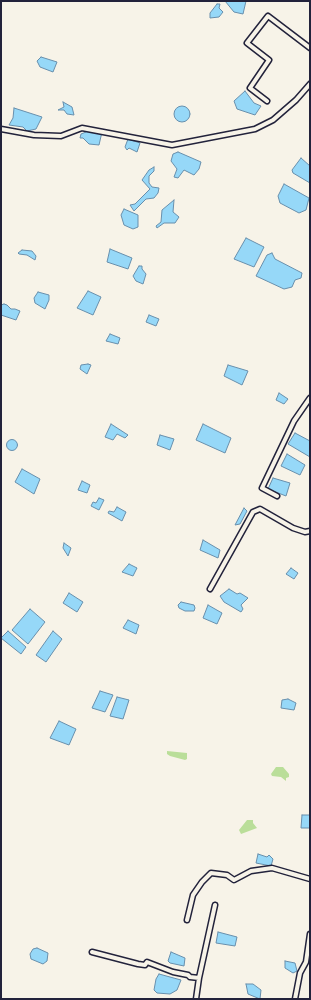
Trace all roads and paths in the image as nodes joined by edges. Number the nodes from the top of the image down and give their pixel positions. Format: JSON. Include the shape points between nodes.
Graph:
{"nodes":[{"id":1,"x":310,"y":48,"type":"edge"},
{"id":2,"x":310,"y":84,"type":"edge"},
{"id":3,"x":267,"y":101,"type":"dead end"},
{"id":4,"x":1,"y":129,"type":"edge"},
{"id":5,"x":310,"y":398,"type":"edge"},
{"id":6,"x":277,"y":496,"type":"dead end"},
{"id":7,"x":310,"y":531,"type":"edge"},
{"id":8,"x":210,"y":588,"type":"dead end"},
{"id":9,"x":310,"y":879,"type":"edge"},
{"id":10,"x":215,"y":905,"type":"dead end"},
{"id":11,"x":187,"y":920,"type":"dead end"},
{"id":12,"x":310,"y":934,"type":"edge"},
{"id":13,"x":92,"y":952,"type":"dead end"},
{"id":14,"x":199,"y":978,"type":"junction"},
{"id":15,"x":196,"y":999,"type":"edge"},
{"id":16,"x":295,"y":999,"type":"edge"}],
"edges":[{"from":1,"to":3,"type":"street","via":[[268,16],[247,43],[269,60],[250,88]]},
{"from":2,"to":4,"type":"street","via":[[273,120],[255,129],[172,145],[82,128],[60,136],[34,135]]},
{"from":5,"to":6,"type":"street","via":[[294,420],[262,488]]},
{"from":7,"to":8,"type":"street","via":[[293,528],[260,509],[253,512]]},
{"from":9,"to":11,"type":"street","via":[[272,868],[251,871],[234,880],[227,875],[211,873],[193,894]]},
{"from":10,"to":14,"type":"street"},
{"from":12,"to":16,"type":"street","via":[[306,962],[300,973]]},
{"from":13,"to":14,"type":"street","via":[[138,964],[145,965],[147,962],[188,975],[190,978]]},
{"from":14,"to":15,"type":"street"}]}
